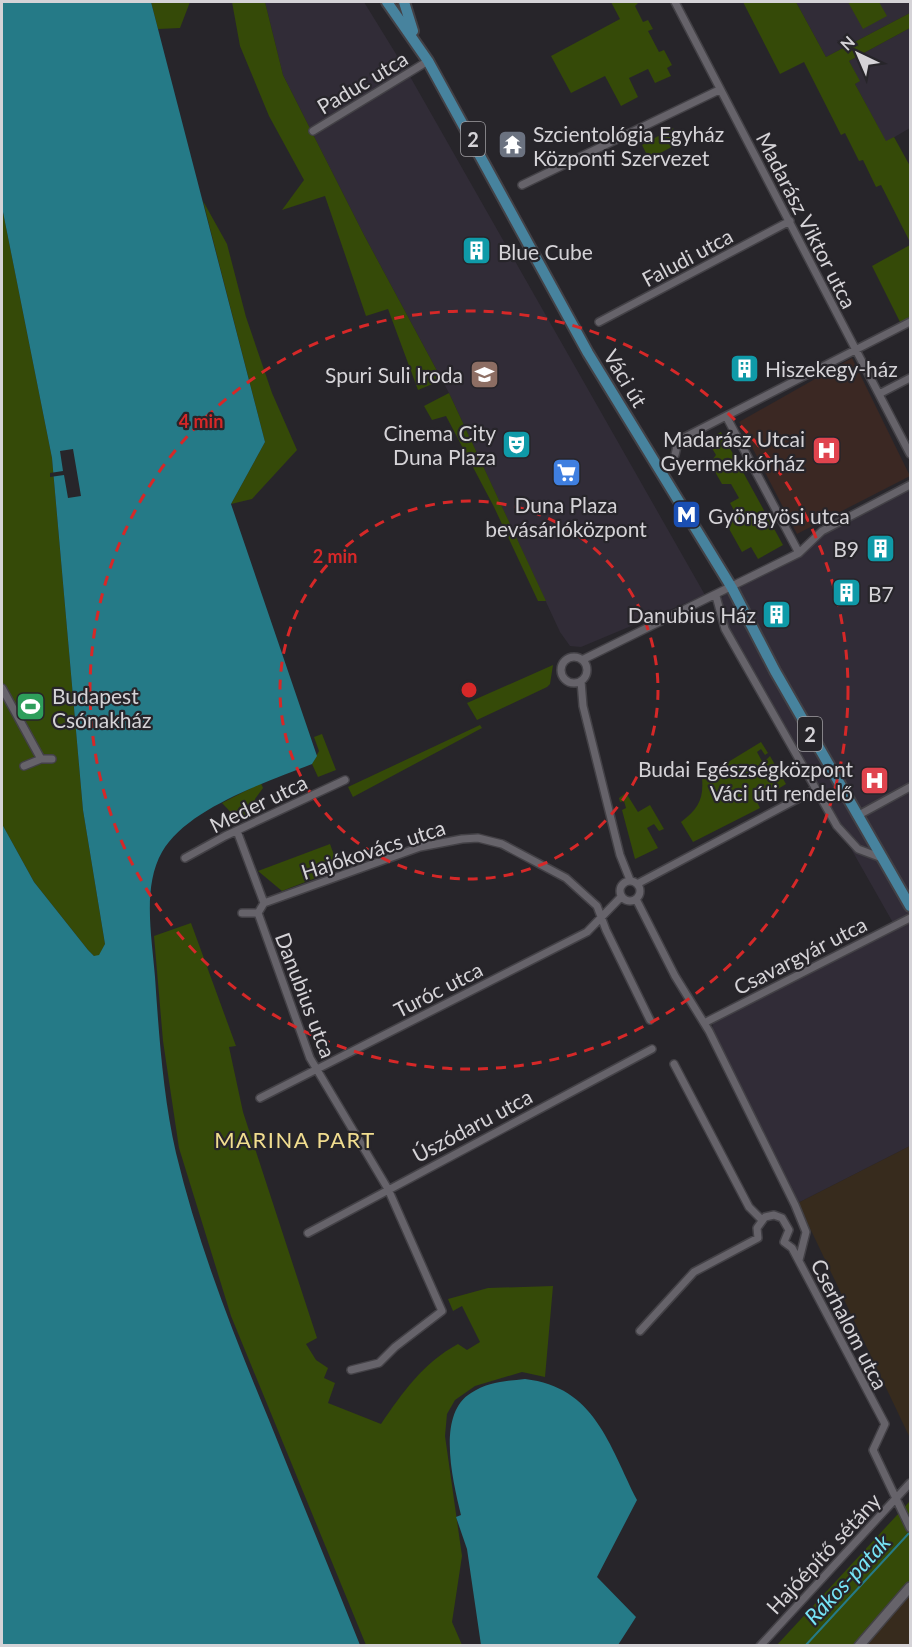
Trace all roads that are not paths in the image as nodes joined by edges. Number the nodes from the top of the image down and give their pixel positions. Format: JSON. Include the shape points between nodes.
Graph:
{"nodes":[{"id":1,"x":387,"y":2,"type":"edge"},
{"id":2,"x":404,"y":2,"type":"edge"},
{"id":3,"x":675,"y":2,"type":"edge"},
{"id":4,"x":415,"y":40,"type":"junction"},
{"id":5,"x":428,"y":61,"type":"junction"},
{"id":6,"x":719,"y":90,"type":"junction"},
{"id":7,"x":313,"y":131,"type":"dead end"},
{"id":8,"x":522,"y":185,"type":"dead end"},
{"id":9,"x":790,"y":221,"type":"junction"},
{"id":10,"x":599,"y":322,"type":"dead end"},
{"id":11,"x":910,"y":322,"type":"edge"},
{"id":12,"x":855,"y":351,"type":"junction"},
{"id":13,"x":910,"y":378,"type":"edge"},
{"id":14,"x":879,"y":394,"type":"junction"},
{"id":15,"x":726,"y":416,"type":"junction"},
{"id":16,"x":675,"y":454,"type":"dead end"},
{"id":17,"x":910,"y":454,"type":"edge"},
{"id":18,"x":910,"y":485,"type":"edge"},
{"id":19,"x":799,"y":553,"type":"junction"},
{"id":20,"x":732,"y":588,"type":"junction"},
{"id":21,"x":716,"y":596,"type":"junction"},
{"id":22,"x":584,"y":663,"type":"junction"},
{"id":23,"x":577,"y":682,"type":"junction"},
{"id":24,"x":2,"y":688,"type":"edge"},
{"id":25,"x":41,"y":759,"type":"junction"},
{"id":26,"x":52,"y":759,"type":"dead end"},
{"id":27,"x":24,"y":766,"type":"dead end"},
{"id":28,"x":345,"y":780,"type":"dead end"},
{"id":29,"x":910,"y":787,"type":"edge"},
{"id":30,"x":816,"y":789,"type":"junction"},
{"id":31,"x":857,"y":816,"type":"junction"},
{"id":32,"x":237,"y":831,"type":"junction"},
{"id":33,"x":186,"y":858,"type":"dead end"},
{"id":34,"x":882,"y":858,"type":"junction"},
{"id":35,"x":630,"y":882,"type":"junction"},
{"id":36,"x":621,"y":897,"type":"junction"},
{"id":37,"x":633,"y":900,"type":"junction"},
{"id":38,"x":264,"y":903,"type":"junction"},
{"id":39,"x":910,"y":906,"type":"edge"},
{"id":40,"x":242,"y":913,"type":"dead end"},
{"id":41,"x":258,"y":913,"type":"junction"},
{"id":42,"x":910,"y":918,"type":"edge"},
{"id":43,"x":601,"y":920,"type":"junction"},
{"id":44,"x":650,"y":1020,"type":"dead end"},
{"id":45,"x":704,"y":1023,"type":"junction"},
{"id":46,"x":652,"y":1049,"type":"dead end"},
{"id":47,"x":674,"y":1064,"type":"dead end"},
{"id":48,"x":316,"y":1069,"type":"junction"},
{"id":49,"x":260,"y":1098,"type":"dead end"},
{"id":50,"x":388,"y":1189,"type":"junction"},
{"id":51,"x":761,"y":1220,"type":"junction"},
{"id":52,"x":308,"y":1233,"type":"dead end"},
{"id":53,"x":799,"y":1260,"type":"junction"},
{"id":54,"x":640,"y":1331,"type":"dead end"},
{"id":55,"x":351,"y":1370,"type":"dead end"},
{"id":56,"x":910,"y":1483,"type":"edge"},
{"id":57,"x":896,"y":1498,"type":"junction"},
{"id":58,"x":910,"y":1528,"type":"edge"},
{"id":59,"x":910,"y":1587,"type":"edge"},
{"id":60,"x":760,"y":1646,"type":"edge"},
{"id":61,"x":859,"y":1646,"type":"edge"}],
"edges":[{"from":1,"to":4,"type":"main road","name":"Váci út","number":"2"},
{"from":2,"to":4,"type":"main road","name":"Váci út","number":"2"},
{"from":3,"to":6,"type":"street","name":"Madarász Viktor utca"},
{"from":4,"to":5,"type":"main road","name":"Váci út","number":"2"},
{"from":5,"to":7,"type":"street","name":"Paduc utca"},
{"from":5,"to":20,"type":"main road","name":"Váci út","number":"2","via":[[588,353]]},
{"from":6,"to":8,"type":"street"},
{"from":6,"to":9,"type":"street","name":"Madarász Viktor utca"},
{"from":9,"to":10,"type":"street","name":"Faludi utca"},
{"from":9,"to":12,"type":"street","name":"Madarász Viktor utca"},
{"from":11,"to":12,"type":"street"},
{"from":12,"to":14,"type":"street","name":"Madarász Viktor utca"},
{"from":12,"to":15,"type":"street"},
{"from":13,"to":14,"type":"street"},
{"from":14,"to":17,"type":"street","name":"Madarász Viktor utca"},
{"from":15,"to":16,"type":"street","via":[[685,438]]},
{"from":15,"to":19,"type":"street"},
{"from":18,"to":19,"type":"street","via":[[822,531]]},
{"from":19,"to":20,"type":"street"},
{"from":20,"to":21,"type":"street"},
{"from":20,"to":31,"type":"main road","name":"Váci út","number":"2"},
{"from":21,"to":22,"type":"street","via":[[622,639]]},
{"from":21,"to":30,"type":"street","via":[[725,629]]},
{"from":22,"to":23,"type":"street","via":[[586,676]]},
{"from":22,"to":23,"type":"street","via":[[569,658],[561,668],[563,679]]},
{"from":23,"to":35,"type":"street"},
{"from":24,"to":25,"type":"street"},
{"from":25,"to":26,"type":"street"},
{"from":25,"to":27,"type":"street"},
{"from":28,"to":32,"type":"street","name":"Meder utca"},
{"from":29,"to":31,"type":"street"},
{"from":30,"to":34,"type":"street","via":[[837,826],[858,849]]},
{"from":30,"to":35,"type":"street"},
{"from":31,"to":34,"type":"main road","name":"Váci út","number":"2"},
{"from":32,"to":33,"type":"street","name":"Meder utca"},
{"from":32,"to":38,"type":"street"},
{"from":34,"to":39,"type":"main road","name":"Váci út","number":"2"},
{"from":35,"to":36,"type":"street","via":[[620,888]]},
{"from":35,"to":37,"type":"street","via":[[640,890]]},
{"from":36,"to":37,"type":"street"},
{"from":36,"to":43,"type":"street","name":"Turóc utca"},
{"from":37,"to":45,"type":"street"},
{"from":38,"to":41,"type":"street"},
{"from":38,"to":43,"type":"street","name":"Hajókovács utca","via":[[420,847],[478,838],[520,851],[566,878],[597,906]]},
{"from":40,"to":41,"type":"street"},
{"from":41,"to":48,"type":"street","name":"Danubius utca"},
{"from":42,"to":45,"type":"street","name":"Csavargyár utca"},
{"from":43,"to":44,"type":"street"},
{"from":43,"to":48,"type":"street","name":"Turóc utca","via":[[587,932]]},
{"from":45,"to":53,"type":"street","via":[[806,1232]]},
{"from":46,"to":50,"type":"street","name":"Úszódaru utca"},
{"from":47,"to":51,"type":"street","via":[[749,1207]]},
{"from":48,"to":49,"type":"street","name":"Turóc utca"},
{"from":48,"to":50,"type":"street","name":"Danubius utca"},
{"from":50,"to":52,"type":"street","name":"Úszódaru utca"},
{"from":50,"to":55,"type":"street","name":"Danubius utca","via":[[442,1311],[379,1363]]},
{"from":51,"to":53,"type":"street","name":"Cserhalom utca","via":[[778,1216],[788,1226],[784,1242]]},
{"from":51,"to":54,"type":"street","via":[[758,1238],[694,1272]]},
{"from":53,"to":57,"type":"street","name":"Cserhalom utca","via":[[885,1424],[873,1450]]},
{"from":56,"to":57,"type":"street","name":"Hajóépítő sétány"},
{"from":57,"to":58,"type":"street"},
{"from":57,"to":60,"type":"street","name":"Hajóépítő sétány"},
{"from":59,"to":61,"type":"street"}]}
